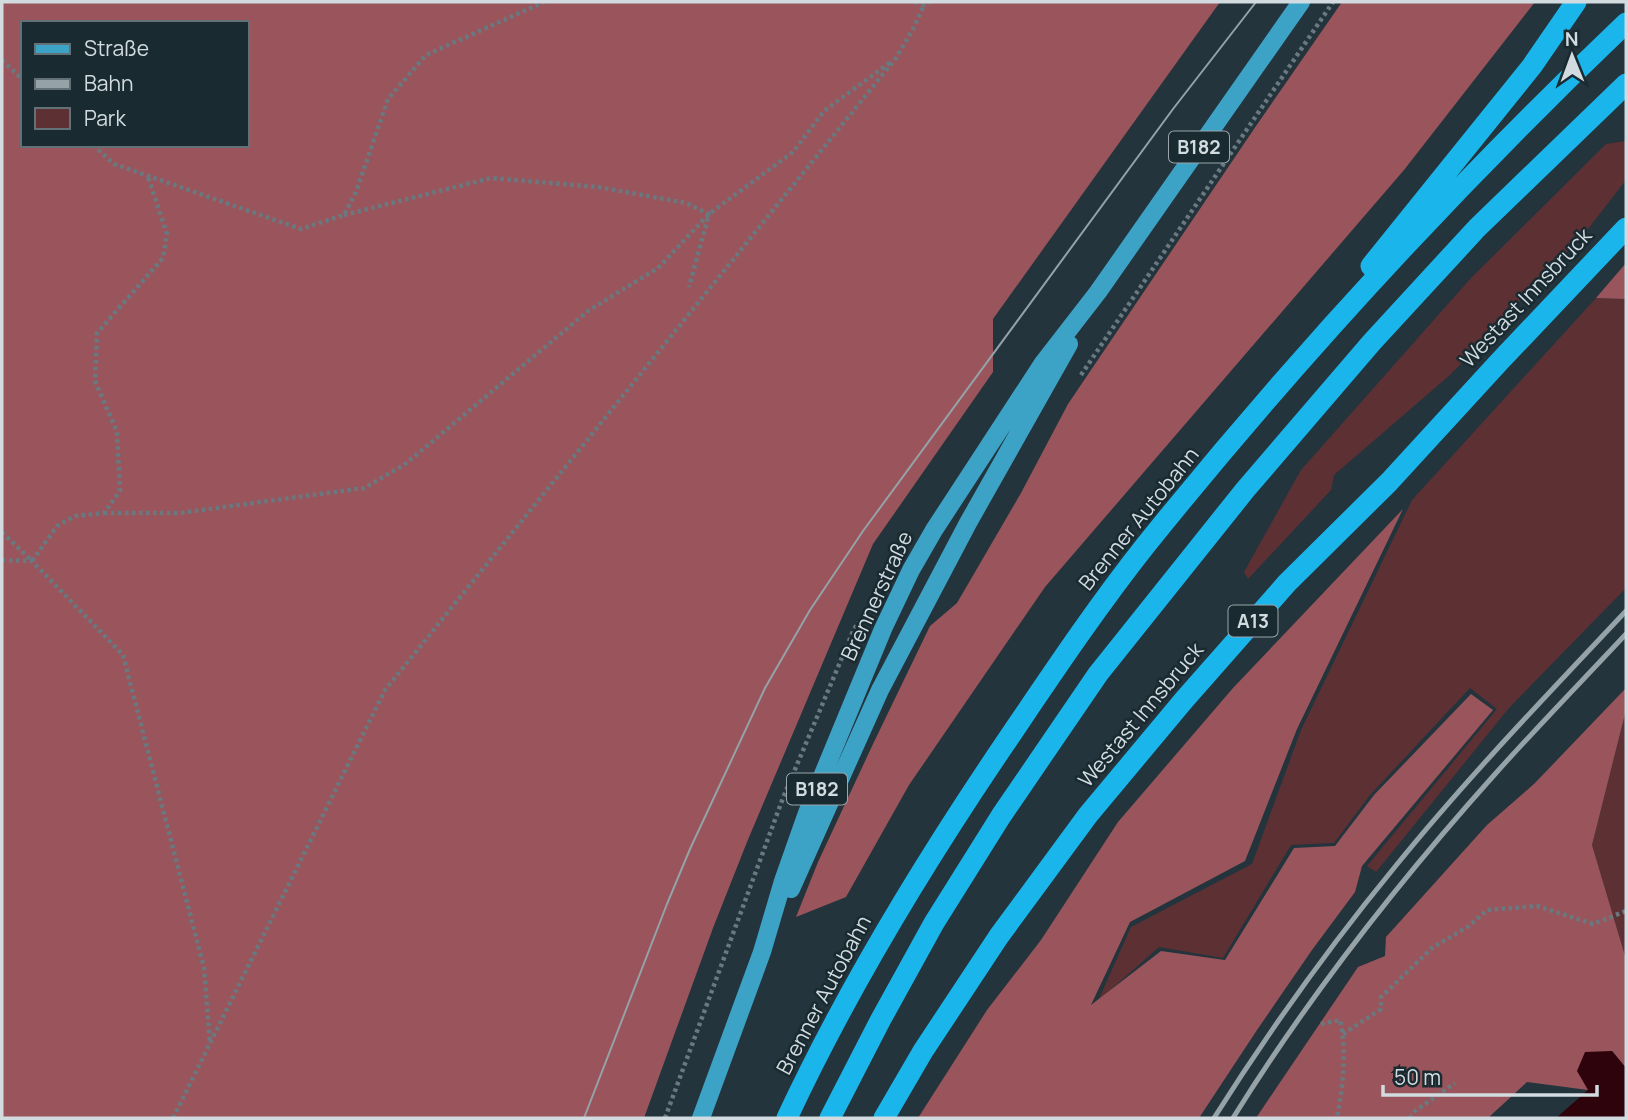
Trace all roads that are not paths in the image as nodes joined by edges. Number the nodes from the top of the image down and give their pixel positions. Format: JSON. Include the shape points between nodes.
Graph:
{"nodes":[{"id":1,"x":1301,"y":2,"type":"edge"},
{"id":2,"x":1576,"y":2,"type":"edge"},
{"id":3,"x":1626,"y":23,"type":"edge"},
{"id":4,"x":1626,"y":84,"type":"edge"},
{"id":5,"x":1626,"y":228,"type":"edge"},
{"id":6,"x":1098,"y":292,"type":"junction"},
{"id":7,"x":1267,"y":401,"type":"junction"},
{"id":8,"x":762,"y":952,"type":"junction"},
{"id":9,"x":701,"y":1118,"type":"edge"},
{"id":10,"x":787,"y":1118,"type":"edge"},
{"id":11,"x":830,"y":1118,"type":"edge"},
{"id":12,"x":884,"y":1118,"type":"edge"}],
"edges":[{"from":1,"to":6,"type":"main road","name":"Brennerstraße","number":"B182"},
{"from":2,"to":7,"type":"highway","via":[[1532,66]]},
{"from":3,"to":7,"type":"highway","name":"Brenner Autobahn","via":[[1470,178]]},
{"from":4,"to":11,"type":"highway","via":[[1477,228],[1372,342],[1245,489],[1098,674],[934,923]]},
{"from":5,"to":12,"type":"highway","name":"Westast Innsbruck","number":"A13","via":[[1389,482],[1287,583],[1096,804],[991,948]]},
{"from":6,"to":8,"type":"main road","name":"Brennerstraße","number":"B182","via":[[880,690]]},
{"from":6,"to":8,"type":"main road","name":"Brennerstraße","number":"B182","via":[[1020,397],[911,570],[807,813]]},
{"from":7,"to":10,"type":"highway","name":"Brenner Autobahn","via":[[1144,548],[973,789],[855,982]]},
{"from":8,"to":9,"type":"main road","name":"Brennerstraße","number":"B182"}]}
